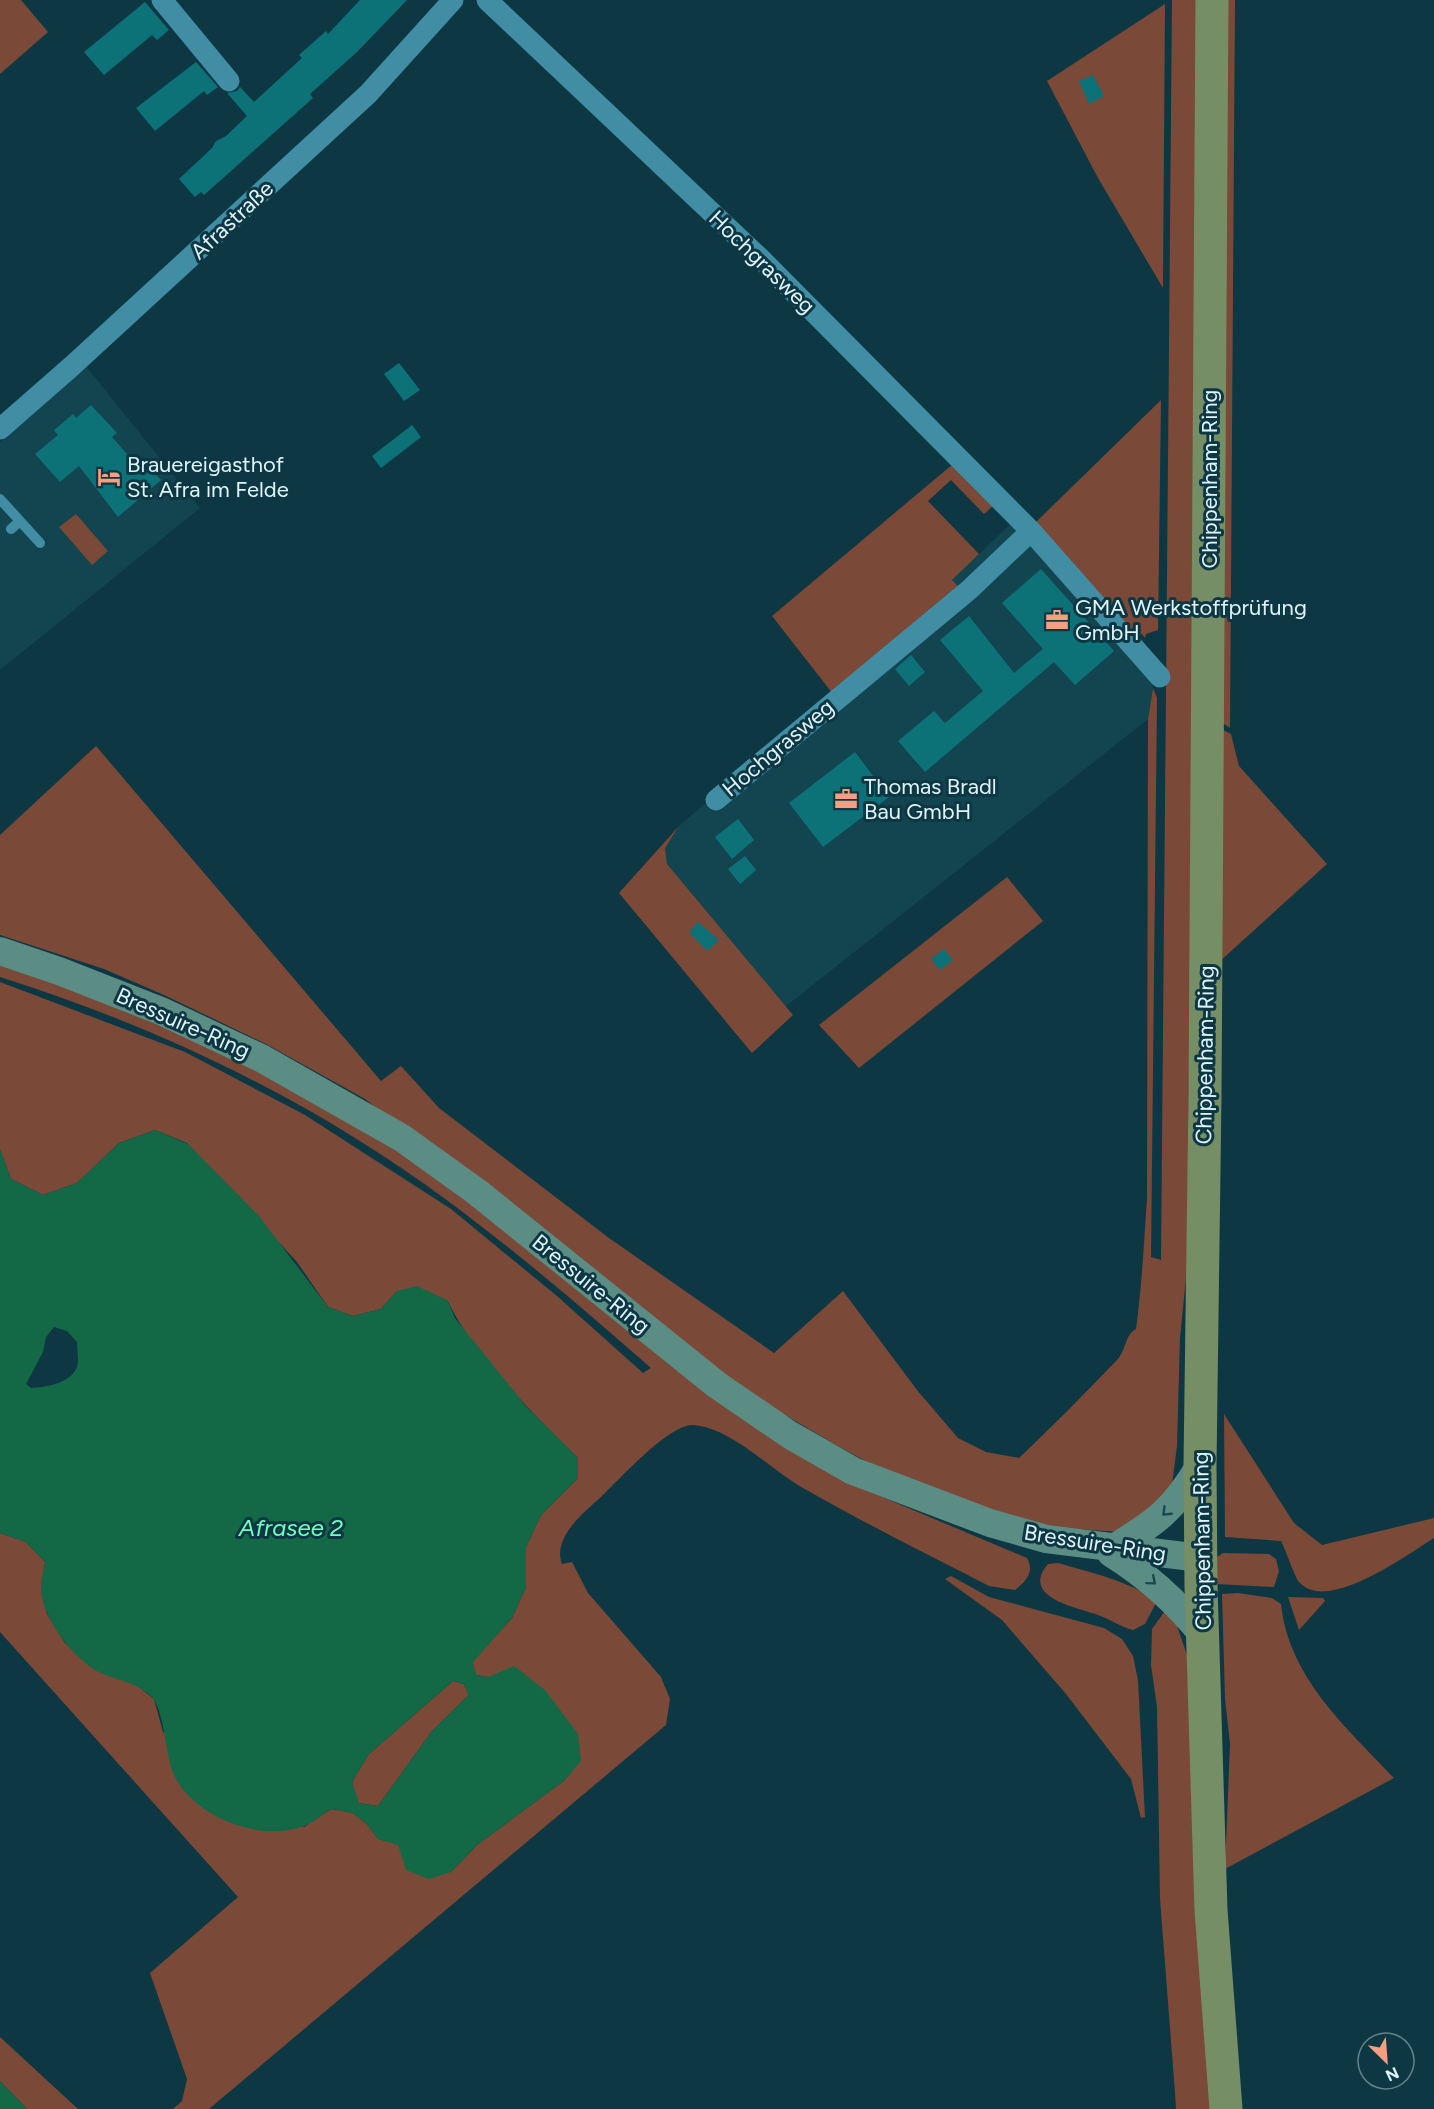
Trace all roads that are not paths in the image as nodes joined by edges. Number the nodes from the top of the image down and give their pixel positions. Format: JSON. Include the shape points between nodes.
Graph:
{"nodes":[{"id":1,"x":162,"y":0,"type":"edge"},
{"id":2,"x":453,"y":0,"type":"edge"},
{"id":3,"x":487,"y":0,"type":"edge"},
{"id":4,"x":1212,"y":0,"type":"edge"},
{"id":5,"x":229,"y":81,"type":"dead end"},
{"id":6,"x":0,"y":429,"type":"edge"},
{"id":7,"x":0,"y":499,"type":"edge"},
{"id":8,"x":20,"y":521,"type":"junction"},
{"id":9,"x":11,"y":530,"type":"dead end"},
{"id":10,"x":1031,"y":531,"type":"junction"},
{"id":11,"x":40,"y":543,"type":"dead end"},
{"id":12,"x":1160,"y":677,"type":"dead end"},
{"id":13,"x":716,"y":800,"type":"dead end"},
{"id":14,"x":0,"y":951,"type":"edge"},
{"id":15,"x":1200,"y":1465,"type":"junction"},
{"id":16,"x":1108,"y":1549,"type":"junction"},
{"id":17,"x":1200,"y":1558,"type":"junction"},
{"id":18,"x":1203,"y":1635,"type":"junction"},
{"id":19,"x":1226,"y":2109,"type":"edge"}],
"edges":[{"from":1,"to":5,"type":"street"},
{"from":2,"to":6,"type":"street","name":"Afrastraße","via":[[368,94]]},
{"from":3,"to":10,"type":"street","name":"Hochgrasweg","via":[[762,260]]},
{"from":4,"to":15,"type":"main road","name":"Chippenham-Ring"},
{"from":7,"to":8,"type":"lane"},
{"from":8,"to":9,"type":"lane"},
{"from":8,"to":11,"type":"lane"},
{"from":10,"to":12,"type":"street","name":"Hochgrasweg"},
{"from":10,"to":13,"type":"street","name":"Hochgrasweg","via":[[969,590]]},
{"from":14,"to":16,"type":"main road","name":"Bressuire-Ring","via":[[161,1011],[261,1058],[402,1138],[477,1192],[717,1385],[790,1435],[853,1471],[990,1523],[1046,1539]]},
{"from":15,"to":16,"type":"main road","one_way":true,"via":[[1178,1501],[1163,1516]]},
{"from":15,"to":17,"type":"main road","name":"Chippenham-Ring"},
{"from":16,"to":17,"type":"main road","name":"Bressuire-Ring"},
{"from":16,"to":18,"type":"main road","one_way":true,"via":[[1168,1594]]},
{"from":17,"to":18,"type":"main road","name":"Chippenham-Ring"},
{"from":18,"to":19,"type":"main road","name":"Chippenham-Ring","via":[[1211,1910]]}]}
